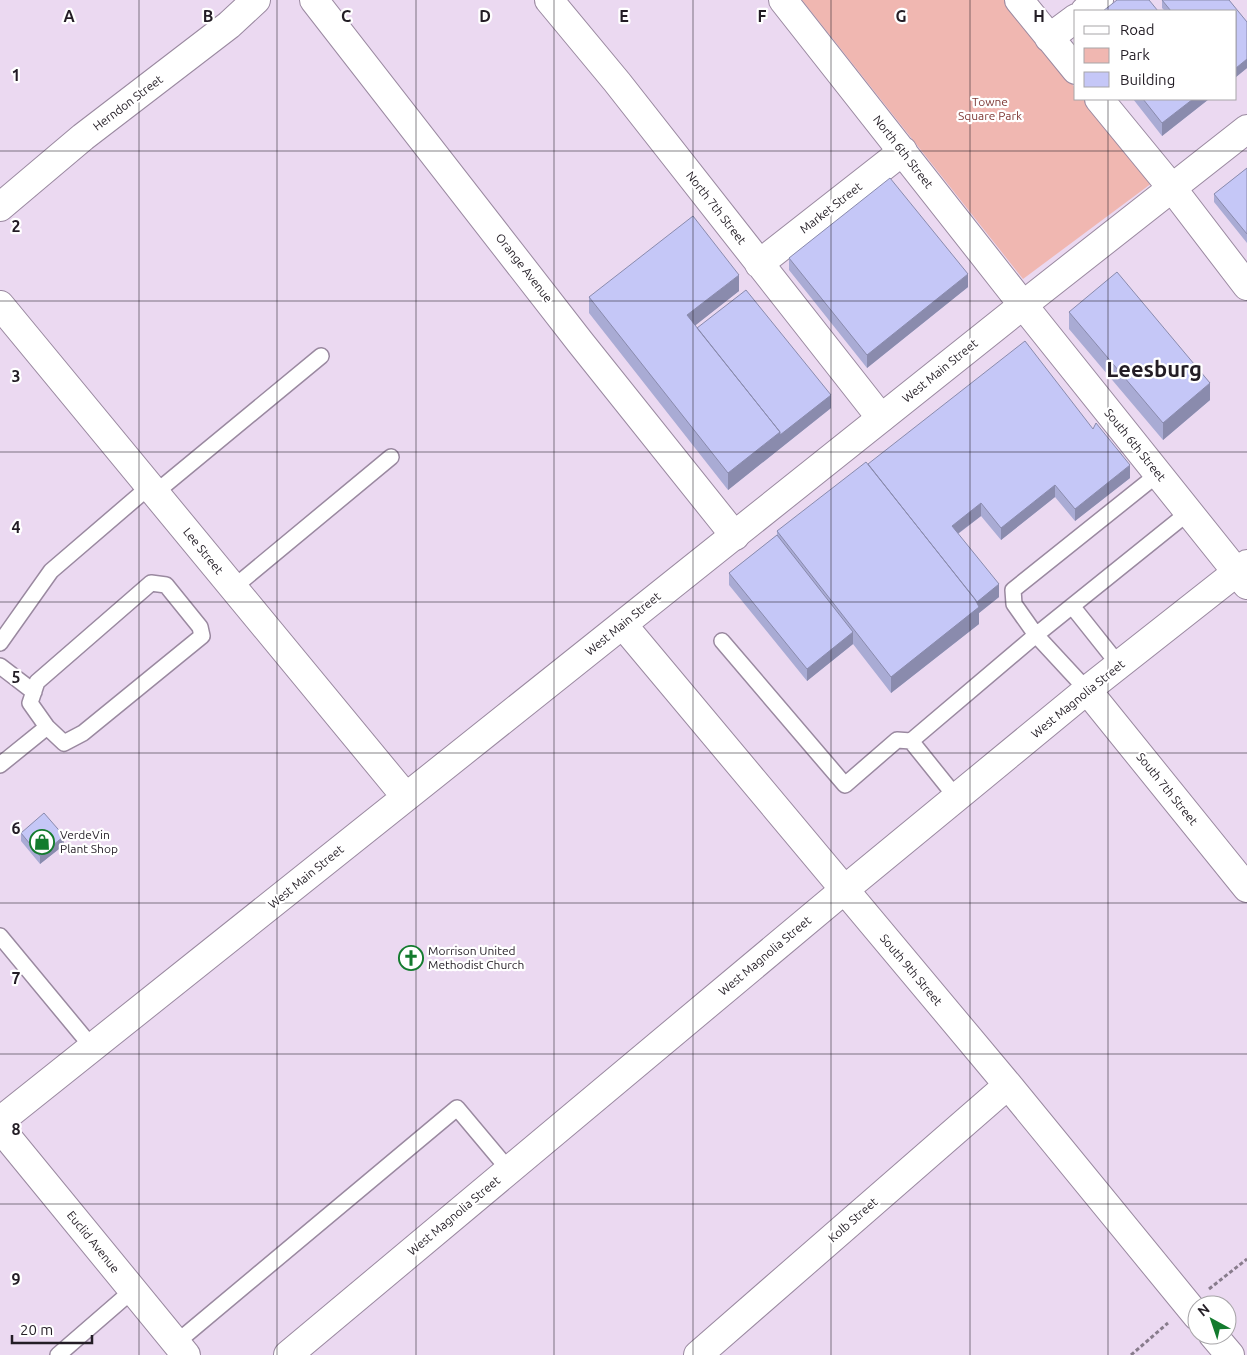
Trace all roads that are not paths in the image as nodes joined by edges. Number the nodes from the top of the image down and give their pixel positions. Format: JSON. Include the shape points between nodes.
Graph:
{"nodes":[{"id":1,"x":256,"y":0,"type":"edge"},
{"id":2,"x":314,"y":0,"type":"edge"},
{"id":3,"x":549,"y":0,"type":"edge"},
{"id":4,"x":784,"y":0,"type":"edge"},
{"id":5,"x":1019,"y":0,"type":"edge"},
{"id":6,"x":1099,"y":0,"type":"edge"},
{"id":7,"x":1085,"y":10,"type":"edge"},
{"id":8,"x":1074,"y":19,"type":"edge"},
{"id":9,"x":1049,"y":38,"type":"junction"},
{"id":10,"x":1074,"y":68,"type":"edge"},
{"id":11,"x":1100,"y":100,"type":"edge"},
{"id":12,"x":1247,"y":128,"type":"edge"},
{"id":13,"x":903,"y":151,"type":"junction"},
{"id":14,"x":1172,"y":188,"type":"junction"},
{"id":15,"x":0,"y":207,"type":"edge"},
{"id":16,"x":759,"y":264,"type":"junction"},
{"id":17,"x":1247,"y":286,"type":"edge"},
{"id":18,"x":0,"y":305,"type":"edge"},
{"id":19,"x":1023,"y":305,"type":"junction"},
{"id":20,"x":321,"y":356,"type":"dead end"},
{"id":21,"x":881,"y":418,"type":"junction"},
{"id":22,"x":391,"y":457,"type":"dead end"},
{"id":23,"x":1158,"y":474,"type":"junction"},
{"id":24,"x":153,"y":490,"type":"junction"},
{"id":25,"x":1188,"y":512,"type":"junction"},
{"id":26,"x":735,"y":536,"type":"junction"},
{"id":27,"x":1244,"y":574,"type":"edge"},
{"id":28,"x":233,"y":588,"type":"junction"},
{"id":29,"x":1072,"y":606,"type":"junction"},
{"id":30,"x":623,"y":625,"type":"junction"},
{"id":31,"x":1036,"y":635,"type":"junction"},
{"id":32,"x":722,"y":641,"type":"dead end"},
{"id":33,"x":0,"y":643,"type":"edge"},
{"id":34,"x":1119,"y":665,"type":"junction"},
{"id":35,"x":0,"y":666,"type":"edge"},
{"id":36,"x":1087,"y":690,"type":"junction"},
{"id":37,"x":34,"y":692,"type":"junction"},
{"id":38,"x":47,"y":726,"type":"junction"},
{"id":39,"x":911,"y":741,"type":"junction"},
{"id":40,"x":0,"y":765,"type":"edge"},
{"id":41,"x":406,"y":797,"type":"junction"},
{"id":42,"x":956,"y":797,"type":"junction"},
{"id":43,"x":1247,"y":888,"type":"edge"},
{"id":44,"x":844,"y":890,"type":"junction"},
{"id":45,"x":0,"y":936,"type":"edge"},
{"id":46,"x":92,"y":1047,"type":"junction"},
{"id":47,"x":1008,"y":1085,"type":"junction"},
{"id":48,"x":0,"y":1121,"type":"edge"},
{"id":49,"x":0,"y":1128,"type":"edge"},
{"id":50,"x":509,"y":1170,"type":"junction"},
{"id":51,"x":133,"y":1290,"type":"junction"},
{"id":52,"x":1187,"y":1304,"type":"edge"},
{"id":53,"x":1222,"y":1345,"type":"edge"},
{"id":54,"x":181,"y":1349,"type":"edge"},
{"id":55,"x":58,"y":1355,"type":"edge"},
{"id":56,"x":288,"y":1355,"type":"edge"},
{"id":57,"x":698,"y":1355,"type":"edge"},
{"id":58,"x":1230,"y":1355,"type":"edge"}],
"edges":[{"from":1,"to":15,"type":"street","name":"Herndon Street"},
{"from":2,"to":26,"type":"street","name":"Orange Avenue"},
{"from":3,"to":16,"type":"street","name":"North 7th Street"},
{"from":4,"to":13,"type":"street","name":"North 6th Street"},
{"from":5,"to":9,"type":"street"},
{"from":6,"to":7,"type":"street"},
{"from":8,"to":9,"type":"street"},
{"from":9,"to":10,"type":"street"},
{"from":11,"to":14,"type":"street"},
{"from":12,"to":14,"type":"street","name":"West Main Street"},
{"from":13,"to":16,"type":"street","name":"Market Street"},
{"from":13,"to":19,"type":"street","name":"North 6th Street"},
{"from":14,"to":17,"type":"street"},
{"from":14,"to":19,"type":"street","name":"West Main Street"},
{"from":16,"to":21,"type":"street","name":"North 7th Street"},
{"from":18,"to":24,"type":"street","name":"Lee Street"},
{"from":19,"to":21,"type":"street","name":"West Main Street"},
{"from":19,"to":23,"type":"street","name":"South 6th Street"},
{"from":20,"to":24,"type":"lane"},
{"from":21,"to":26,"type":"street","name":"West Main Street"},
{"from":22,"to":28,"type":"lane"},
{"from":23,"to":25,"type":"street","name":"South 6th Street"},
{"from":23,"to":31,"type":"lane","via":[[1013,590],[1014,604]]},
{"from":24,"to":28,"type":"street","name":"Lee Street"},
{"from":24,"to":33,"type":"lane","via":[[51,571]]},
{"from":25,"to":27,"type":"street","name":"South 6th Street"},
{"from":25,"to":29,"type":"lane"},
{"from":26,"to":30,"type":"street","name":"West Main Street"},
{"from":27,"to":34,"type":"street","name":"West Magnolia Street"},
{"from":28,"to":41,"type":"street","name":"Lee Street"},
{"from":29,"to":31,"type":"lane"},
{"from":29,"to":34,"type":"lane"},
{"from":30,"to":41,"type":"street","name":"West Main Street"},
{"from":30,"to":44,"type":"street","name":"South 9th Street"},
{"from":31,"to":36,"type":"lane"},
{"from":31,"to":39,"type":"lane"},
{"from":32,"to":39,"type":"lane","via":[[845,786],[897,740]]},
{"from":34,"to":36,"type":"street","name":"West Magnolia Street"},
{"from":35,"to":37,"type":"lane"},
{"from":36,"to":42,"type":"street","name":"West Magnolia Street"},
{"from":36,"to":43,"type":"street","name":"South 7th Street"},
{"from":37,"to":38,"type":"lane","via":[[30,703]]},
{"from":37,"to":38,"type":"lane","via":[[37,682],[151,584],[166,585],[200,627],[202,636],[83,733],[64,743]]},
{"from":38,"to":40,"type":"lane"},
{"from":39,"to":42,"type":"lane"},
{"from":41,"to":46,"type":"street","name":"West Main Street"},
{"from":42,"to":44,"type":"street","name":"West Magnolia Street"},
{"from":44,"to":47,"type":"street","name":"South 9th Street"},
{"from":44,"to":50,"type":"street","name":"West Magnolia Street"},
{"from":45,"to":46,"type":"lane"},
{"from":46,"to":48,"type":"street","name":"West Main Street"},
{"from":47,"to":52,"type":"street","name":"South 9th Street"},
{"from":47,"to":57,"type":"street","name":"Kolb Street"},
{"from":49,"to":51,"type":"street","name":"Euclid Avenue"},
{"from":50,"to":54,"type":"lane","via":[[457,1108]]},
{"from":50,"to":56,"type":"street","name":"West Magnolia Street"},
{"from":51,"to":54,"type":"street","name":"Euclid Avenue"},
{"from":51,"to":55,"type":"lane"},
{"from":53,"to":58,"type":"street"}]}
